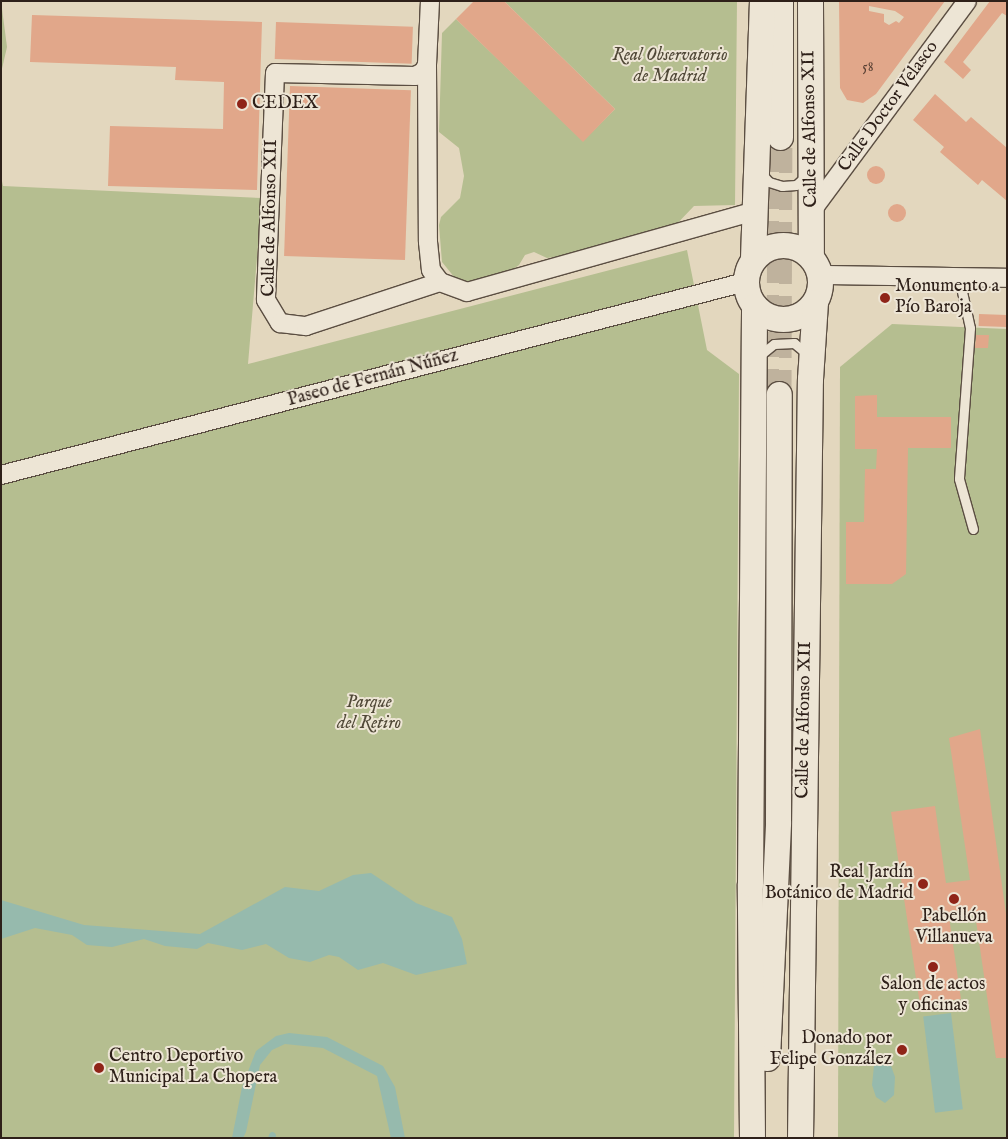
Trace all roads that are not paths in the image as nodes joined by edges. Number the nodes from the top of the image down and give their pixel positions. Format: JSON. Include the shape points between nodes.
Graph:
{"nodes":[{"id":1,"x":430,"y":1,"type":"edge"},
{"id":2,"x":762,"y":1,"type":"edge"},
{"id":3,"x":780,"y":1,"type":"edge"},
{"id":4,"x":810,"y":1,"type":"edge"},
{"id":5,"x":967,"y":1,"type":"edge"},
{"id":6,"x":427,"y":65,"type":"junction"},
{"id":7,"x":780,"y":136,"type":"tunnel mouth"},
{"id":8,"x":811,"y":169,"type":"junction"},
{"id":9,"x":758,"y":170,"type":"junction"},
{"id":10,"x":756,"y":211,"type":"junction"},
{"id":11,"x":812,"y":212,"type":"junction"},
{"id":12,"x":753,"y":258,"type":"junction"},
{"id":13,"x":815,"y":266,"type":"junction"},
{"id":14,"x":959,"y":278,"type":"junction"},
{"id":15,"x":1007,"y":278,"type":"edge"},
{"id":16,"x":440,"y":282,"type":"junction"},
{"id":17,"x":745,"y":282,"type":"junction"},
{"id":18,"x":815,"y":302,"type":"junction"},
{"id":19,"x":754,"y":306,"type":"junction"},
{"id":20,"x":811,"y":360,"type":"junction"},
{"id":21,"x":753,"y":362,"type":"junction"},
{"id":22,"x":779,"y":394,"type":"tunnel mouth"},
{"id":23,"x":1,"y":475,"type":"edge"},
{"id":24,"x":973,"y":529,"type":"dead end"},
{"id":25,"x":778,"y":822,"type":"junction"},
{"id":26,"x":752,"y":1138,"type":"edge"},
{"id":27,"x":763,"y":1138,"type":"edge"},
{"id":28,"x":792,"y":1138,"type":"edge"},
{"id":29,"x":800,"y":1138,"type":"edge"}],
"edges":[{"from":1,"to":6,"type":"street"},
{"from":2,"to":9,"type":"main road"},
{"from":3,"to":7,"type":"main road","name":"Calle de Alfonso XII"},
{"from":4,"to":8,"type":"main road","name":"Calle de Alfonso XII"},
{"from":5,"to":11,"type":"street","name":"Calle Doctor Velasco"},
{"from":6,"to":16,"type":"street","via":[[428,242],[431,270]]},
{"from":6,"to":16,"type":"street","name":"Calle de Alfonso XII","via":[[415,76],[275,73],[266,300],[280,323],[306,326]]},
{"from":8,"to":9,"type":"lane","via":[[799,183],[785,186],[769,182]]},
{"from":8,"to":11,"type":"main road","name":"Calle de Alfonso XII"},
{"from":9,"to":10,"type":"main road"},
{"from":10,"to":12,"type":"main road"},
{"from":10,"to":16,"type":"street","via":[[467,292]]},
{"from":11,"to":13,"type":"main road","name":"Calle de Alfonso XII"},
{"from":12,"to":13,"type":"main road","via":[[766,249],[781,245],[800,249]]},
{"from":12,"to":17,"type":"main road"},
{"from":13,"to":14,"type":"street"},
{"from":13,"to":18,"type":"main road","name":"Calle de Alfonso XII","via":[[820,290]]},
{"from":14,"to":15,"type":"street"},
{"from":14,"to":24,"type":"lane","via":[[970,328],[958,479]]},
{"from":17,"to":19,"type":"main road"},
{"from":17,"to":23,"type":"street","name":"Paseo de Fernán Núñez"},
{"from":18,"to":19,"type":"main road","via":[[799,315],[783,319],[768,316]]},
{"from":18,"to":20,"type":"main road","name":"Calle de Alfonso XII"},
{"from":19,"to":21,"type":"main road"},
{"from":20,"to":21,"type":"lane","via":[[794,343],[774,344]]},
{"from":20,"to":29,"type":"main road","name":"Calle de Alfonso XII"},
{"from":21,"to":26,"type":"main road"},
{"from":22,"to":25,"type":"main road","name":"Calle de Alfonso XII"},
{"from":25,"to":27,"type":"main road","name":"Calle de Alfonso XII"},
{"from":25,"to":28,"type":"main road","name":"Calle de Alfonso XII"}]}
